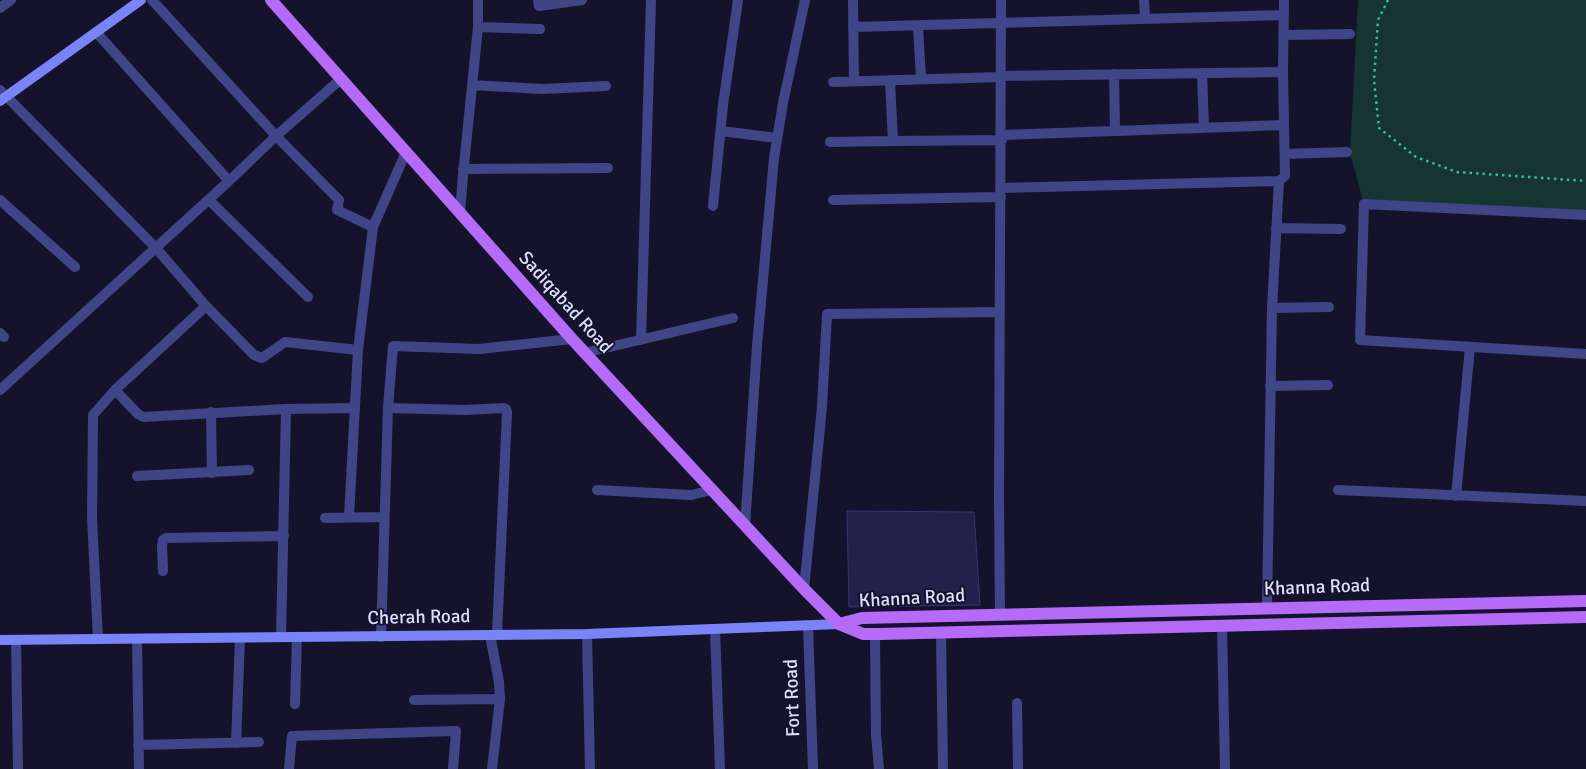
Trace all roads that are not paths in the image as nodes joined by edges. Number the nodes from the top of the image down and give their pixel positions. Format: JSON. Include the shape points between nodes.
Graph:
{"nodes":[{"id":1,"x":11,"y":0,"type":"edge"},
{"id":2,"x":141,"y":0,"type":"edge"},
{"id":3,"x":152,"y":0,"type":"edge"},
{"id":4,"x":272,"y":0,"type":"edge"},
{"id":5,"x":478,"y":0,"type":"edge"},
{"id":6,"x":538,"y":0,"type":"edge"},
{"id":7,"x":582,"y":0,"type":"edge"},
{"id":8,"x":651,"y":0,"type":"edge"},
{"id":9,"x":738,"y":0,"type":"edge"},
{"id":10,"x":805,"y":0,"type":"edge"},
{"id":11,"x":853,"y":0,"type":"edge"},
{"id":12,"x":1001,"y":0,"type":"edge"},
{"id":13,"x":1144,"y":0,"type":"edge"},
{"id":14,"x":1284,"y":0,"type":"edge"},
{"id":15,"x":0,"y":8,"type":"edge"},
{"id":16,"x":1284,"y":15,"type":"junction"},
{"id":17,"x":1145,"y":18,"type":"junction"},
{"id":18,"x":1002,"y":24,"type":"junction"},
{"id":19,"x":918,"y":26,"type":"junction"},
{"id":20,"x":478,"y":27,"type":"junction"},
{"id":21,"x":853,"y":27,"type":"junction"},
{"id":22,"x":540,"y":29,"type":"dead end"},
{"id":23,"x":96,"y":32,"type":"junction"},
{"id":24,"x":1350,"y":34,"type":"dead end"},
{"id":25,"x":1284,"y":35,"type":"junction"},
{"id":26,"x":1283,"y":72,"type":"junction"},
{"id":27,"x":1202,"y":73,"type":"junction"},
{"id":28,"x":1114,"y":74,"type":"junction"},
{"id":29,"x":1002,"y":77,"type":"junction"},
{"id":30,"x":341,"y":79,"type":"junction"},
{"id":31,"x":921,"y":79,"type":"junction"},
{"id":32,"x":854,"y":81,"type":"junction"},
{"id":33,"x":890,"y":81,"type":"junction"},
{"id":34,"x":832,"y":82,"type":"dead end"},
{"id":35,"x":472,"y":85,"type":"junction"},
{"id":36,"x":606,"y":86,"type":"dead end"},
{"id":37,"x":2,"y":96,"type":"edge"},
{"id":38,"x":1284,"y":125,"type":"junction"},
{"id":39,"x":1204,"y":128,"type":"junction"},
{"id":40,"x":721,"y":131,"type":"junction"},
{"id":41,"x":1115,"y":131,"type":"junction"},
{"id":42,"x":276,"y":136,"type":"junction"},
{"id":43,"x":777,"y":138,"type":"junction"},
{"id":44,"x":1002,"y":138,"type":"junction"},
{"id":45,"x":892,"y":141,"type":"junction"},
{"id":46,"x":830,"y":142,"type":"dead end"},
{"id":47,"x":406,"y":152,"type":"junction"},
{"id":48,"x":1347,"y":152,"type":"dead end"},
{"id":49,"x":1285,"y":154,"type":"junction"},
{"id":50,"x":608,"y":168,"type":"dead end"},
{"id":51,"x":463,"y":169,"type":"junction"},
{"id":52,"x":229,"y":181,"type":"junction"},
{"id":53,"x":1279,"y":181,"type":"junction"},
{"id":54,"x":1001,"y":192,"type":"junction"},
{"id":55,"x":0,"y":200,"type":"edge"},
{"id":56,"x":209,"y":200,"type":"junction"},
{"id":57,"x":833,"y":200,"type":"dead end"},
{"id":58,"x":713,"y":206,"type":"dead end"},
{"id":59,"x":460,"y":213,"type":"junction"},
{"id":60,"x":1586,"y":215,"type":"edge"},
{"id":61,"x":373,"y":227,"type":"junction"},
{"id":62,"x":1276,"y":228,"type":"junction"},
{"id":63,"x":1341,"y":229,"type":"dead end"},
{"id":64,"x":155,"y":247,"type":"junction"},
{"id":65,"x":75,"y":267,"type":"dead end"},
{"id":66,"x":308,"y":297,"type":"dead end"},
{"id":67,"x":206,"y":306,"type":"junction"},
{"id":68,"x":1330,"y":307,"type":"dead end"},
{"id":69,"x":1272,"y":308,"type":"junction"},
{"id":70,"x":1000,"y":312,"type":"junction"},
{"id":71,"x":733,"y":318,"type":"dead end"},
{"id":72,"x":572,"y":339,"type":"junction"},
{"id":73,"x":641,"y":340,"type":"junction"},
{"id":74,"x":1470,"y":347,"type":"junction"},
{"id":75,"x":358,"y":350,"type":"junction"},
{"id":76,"x":584,"y":353,"type":"junction"},
{"id":77,"x":1586,"y":354,"type":"edge"},
{"id":78,"x":1328,"y":385,"type":"dead end"},
{"id":79,"x":1270,"y":386,"type":"junction"},
{"id":80,"x":0,"y":390,"type":"edge"},
{"id":81,"x":115,"y":390,"type":"junction"},
{"id":82,"x":286,"y":408,"type":"junction"},
{"id":83,"x":354,"y":408,"type":"junction"},
{"id":84,"x":388,"y":408,"type":"junction"},
{"id":85,"x":211,"y":412,"type":"junction"},
{"id":86,"x":249,"y":470,"type":"dead end"},
{"id":87,"x":212,"y":473,"type":"junction"},
{"id":88,"x":137,"y":476,"type":"dead end"},
{"id":89,"x":597,"y":490,"type":"dead end"},
{"id":90,"x":712,"y":490,"type":"junction"},
{"id":91,"x":1338,"y":490,"type":"dead end"},
{"id":92,"x":1456,"y":496,"type":"junction"},
{"id":93,"x":1586,"y":501,"type":"edge"},
{"id":94,"x":349,"y":517,"type":"junction"},
{"id":95,"x":384,"y":517,"type":"junction"},
{"id":96,"x":325,"y":518,"type":"dead end"},
{"id":97,"x":745,"y":526,"type":"junction"},
{"id":98,"x":284,"y":536,"type":"junction"},
{"id":99,"x":163,"y":572,"type":"dead end"},
{"id":100,"x":804,"y":589,"type":"junction"},
{"id":101,"x":1586,"y":601,"type":"edge"},
{"id":102,"x":1267,"y":608,"type":"junction"},
{"id":103,"x":1000,"y":615,"type":"junction"},
{"id":104,"x":1586,"y":617,"type":"edge"},
{"id":105,"x":839,"y":624,"type":"junction"},
{"id":106,"x":1267,"y":625,"type":"junction"},
{"id":107,"x":808,"y":626,"type":"junction"},
{"id":108,"x":1222,"y":626,"type":"junction"},
{"id":109,"x":715,"y":629,"type":"junction"},
{"id":110,"x":1000,"y":631,"type":"junction"},
{"id":111,"x":940,"y":633,"type":"junction"},
{"id":112,"x":587,"y":634,"type":"junction"},
{"id":113,"x":874,"y":634,"type":"junction"},
{"id":114,"x":493,"y":635,"type":"junction"},
{"id":115,"x":281,"y":637,"type":"junction"},
{"id":116,"x":297,"y":637,"type":"junction"},
{"id":117,"x":381,"y":637,"type":"junction"},
{"id":118,"x":240,"y":638,"type":"junction"},
{"id":119,"x":98,"y":639,"type":"junction"},
{"id":120,"x":137,"y":639,"type":"junction"},
{"id":121,"x":0,"y":640,"type":"edge"},
{"id":122,"x":16,"y":640,"type":"junction"},
{"id":123,"x":500,"y":699,"type":"junction"},
{"id":124,"x":414,"y":700,"type":"dead end"},
{"id":125,"x":1017,"y":703,"type":"dead end"},
{"id":126,"x":295,"y":704,"type":"dead end"},
{"id":127,"x":260,"y":742,"type":"dead end"},
{"id":128,"x":236,"y":743,"type":"junction"},
{"id":129,"x":138,"y":745,"type":"junction"},
{"id":130,"x":18,"y":769,"type":"edge"},
{"id":131,"x":139,"y":769,"type":"edge"},
{"id":132,"x":289,"y":769,"type":"edge"},
{"id":133,"x":453,"y":769,"type":"edge"},
{"id":134,"x":492,"y":769,"type":"edge"},
{"id":135,"x":590,"y":769,"type":"edge"},
{"id":136,"x":720,"y":769,"type":"edge"},
{"id":137,"x":813,"y":769,"type":"edge"},
{"id":138,"x":878,"y":769,"type":"edge"},
{"id":139,"x":943,"y":769,"type":"edge"},
{"id":140,"x":1018,"y":769,"type":"edge"},
{"id":141,"x":1225,"y":769,"type":"edge"}],
"edges":[{"from":1,"to":15,"type":"street"},
{"from":2,"to":23,"type":"street"},
{"from":3,"to":42,"type":"street"},
{"from":4,"to":30,"type":"main road","name":"Sadiqabad Road"},
{"from":5,"to":20,"type":"street"},
{"from":6,"to":7,"type":"street","via":[[539,6]]},
{"from":8,"to":73,"type":"street"},
{"from":9,"to":40,"type":"street"},
{"from":10,"to":43,"type":"street"},
{"from":11,"to":21,"type":"street"},
{"from":12,"to":18,"type":"street"},
{"from":13,"to":17,"type":"street"},
{"from":14,"to":16,"type":"street"},
{"from":16,"to":17,"type":"street"},
{"from":16,"to":25,"type":"street"},
{"from":17,"to":18,"type":"street"},
{"from":18,"to":19,"type":"street"},
{"from":18,"to":29,"type":"street"},
{"from":19,"to":21,"type":"street"},
{"from":19,"to":31,"type":"street"},
{"from":20,"to":22,"type":"street"},
{"from":20,"to":35,"type":"street"},
{"from":21,"to":32,"type":"street"},
{"from":23,"to":37,"type":"street"},
{"from":23,"to":52,"type":"street"},
{"from":24,"to":25,"type":"street"},
{"from":25,"to":26,"type":"street"},
{"from":26,"to":27,"type":"street"},
{"from":26,"to":38,"type":"street"},
{"from":27,"to":28,"type":"street"},
{"from":27,"to":39,"type":"street"},
{"from":28,"to":29,"type":"street"},
{"from":28,"to":41,"type":"street"},
{"from":29,"to":31,"type":"street"},
{"from":29,"to":44,"type":"street"},
{"from":30,"to":42,"type":"street"},
{"from":30,"to":47,"type":"main road","name":"Sadiqabad Road"},
{"from":31,"to":33,"type":"street"},
{"from":32,"to":33,"type":"street"},
{"from":32,"to":34,"type":"street"},
{"from":33,"to":45,"type":"street"},
{"from":35,"to":36,"type":"street"},
{"from":35,"to":51,"type":"street"},
{"from":37,"to":64,"type":"street"},
{"from":38,"to":39,"type":"street"},
{"from":38,"to":49,"type":"street"},
{"from":39,"to":41,"type":"street"},
{"from":40,"to":43,"type":"street"},
{"from":40,"to":58,"type":"street"},
{"from":41,"to":44,"type":"street"},
{"from":42,"to":52,"type":"street"},
{"from":42,"to":61,"type":"street","via":[[339,200],[337,210]]},
{"from":43,"to":97,"type":"street","via":[[768,208]]},
{"from":44,"to":45,"type":"street"},
{"from":44,"to":54,"type":"street"},
{"from":45,"to":46,"type":"street"},
{"from":47,"to":59,"type":"main road","name":"Sadiqabad Road"},
{"from":47,"to":61,"type":"street"},
{"from":48,"to":49,"type":"street"},
{"from":49,"to":53,"type":"street","via":[[1285,176]]},
{"from":50,"to":51,"type":"street"},
{"from":51,"to":59,"type":"street"},
{"from":52,"to":56,"type":"street"},
{"from":53,"to":54,"type":"street"},
{"from":53,"to":62,"type":"street"},
{"from":54,"to":57,"type":"street"},
{"from":54,"to":70,"type":"street"},
{"from":55,"to":65,"type":"street"},
{"from":56,"to":64,"type":"street"},
{"from":56,"to":66,"type":"street"},
{"from":59,"to":72,"type":"main road","name":"Sadiqabad Road"},
{"from":60,"to":74,"type":"street","via":[[1364,204],[1360,340]]},
{"from":61,"to":75,"type":"street"},
{"from":62,"to":63,"type":"street"},
{"from":62,"to":69,"type":"street"},
{"from":64,"to":67,"type":"street"},
{"from":64,"to":80,"type":"street"},
{"from":67,"to":75,"type":"street","via":[[254,354],[262,358],[285,342]]},
{"from":67,"to":81,"type":"street"},
{"from":68,"to":69,"type":"street"},
{"from":69,"to":79,"type":"street"},
{"from":70,"to":100,"type":"street","via":[[827,314],[822,407]]},
{"from":70,"to":103,"type":"street"},
{"from":71,"to":73,"type":"street"},
{"from":72,"to":76,"type":"main road","name":"Sadiqabad Road"},
{"from":72,"to":84,"type":"street","via":[[479,349],[393,346]]},
{"from":73,"to":76,"type":"street"},
{"from":74,"to":77,"type":"street"},
{"from":74,"to":92,"type":"street"},
{"from":75,"to":83,"type":"street"},
{"from":76,"to":90,"type":"main road","name":"Sadiqabad Road"},
{"from":78,"to":79,"type":"street"},
{"from":79,"to":102,"type":"street"},
{"from":81,"to":85,"type":"street","via":[[143,417]]},
{"from":81,"to":119,"type":"street","via":[[93,415],[92,518]]},
{"from":82,"to":83,"type":"street"},
{"from":82,"to":85,"type":"street"},
{"from":82,"to":98,"type":"street"},
{"from":83,"to":94,"type":"street"},
{"from":84,"to":95,"type":"street"},
{"from":84,"to":114,"type":"street","via":[[506,409]]},
{"from":85,"to":87,"type":"street"},
{"from":86,"to":87,"type":"street"},
{"from":87,"to":88,"type":"street"},
{"from":89,"to":90,"type":"street","via":[[691,495]]},
{"from":90,"to":97,"type":"main road","name":"Sadiqabad Road"},
{"from":91,"to":92,"type":"street"},
{"from":92,"to":93,"type":"street"},
{"from":94,"to":95,"type":"street"},
{"from":94,"to":96,"type":"street"},
{"from":95,"to":117,"type":"street"},
{"from":97,"to":100,"type":"main road","name":"Sadiqabad Road"},
{"from":98,"to":99,"type":"street","via":[[166,538],[162,546]]},
{"from":98,"to":115,"type":"street"},
{"from":100,"to":105,"type":"main road","name":"Sadiqabad Road"},
{"from":101,"to":102,"type":"main road","name":"Khanna Road"},
{"from":102,"to":103,"type":"main road","name":"Khanna Road"},
{"from":102,"to":106,"type":"main road"},
{"from":103,"to":105,"type":"main road","name":"Khanna Road","via":[[862,618]]},
{"from":103,"to":110,"type":"main road"},
{"from":104,"to":106,"type":"main road","name":"Khanna Road"},
{"from":105,"to":107,"type":"street","name":"Cherah Road"},
{"from":105,"to":113,"type":"main road","name":"Khanna Road","via":[[863,634]]},
{"from":106,"to":108,"type":"main road","name":"Khanna Road"},
{"from":107,"to":109,"type":"street","name":"Cherah Road"},
{"from":107,"to":137,"type":"street","name":"Fort Road"},
{"from":108,"to":110,"type":"main road","name":"Khanna Road"},
{"from":108,"to":141,"type":"street"},
{"from":109,"to":112,"type":"street","name":"Cherah Road"},
{"from":109,"to":136,"type":"street"},
{"from":110,"to":111,"type":"main road","name":"Khanna Road"},
{"from":111,"to":113,"type":"main road","name":"Khanna Road"},
{"from":111,"to":139,"type":"street"},
{"from":112,"to":114,"type":"street","name":"Cherah Road"},
{"from":112,"to":135,"type":"street"},
{"from":113,"to":138,"type":"street"},
{"from":114,"to":117,"type":"street","name":"Cherah Road"},
{"from":114,"to":123,"type":"street"},
{"from":115,"to":116,"type":"street","name":"Cherah Road"},
{"from":115,"to":118,"type":"street","name":"Cherah Road"},
{"from":116,"to":117,"type":"street","name":"Cherah Road"},
{"from":116,"to":126,"type":"street"},
{"from":118,"to":120,"type":"street","name":"Cherah Road"},
{"from":118,"to":128,"type":"street"},
{"from":119,"to":120,"type":"street","name":"Cherah Road"},
{"from":119,"to":122,"type":"street","name":"Cherah Road"},
{"from":120,"to":129,"type":"street"},
{"from":121,"to":122,"type":"street","name":"Cherah Road"},
{"from":122,"to":130,"type":"street"},
{"from":123,"to":124,"type":"street"},
{"from":123,"to":134,"type":"street"},
{"from":125,"to":140,"type":"street"},
{"from":127,"to":128,"type":"street"},
{"from":128,"to":129,"type":"street"},
{"from":129,"to":131,"type":"street"},
{"from":132,"to":133,"type":"street","via":[[292,736],[456,731]]}]}
